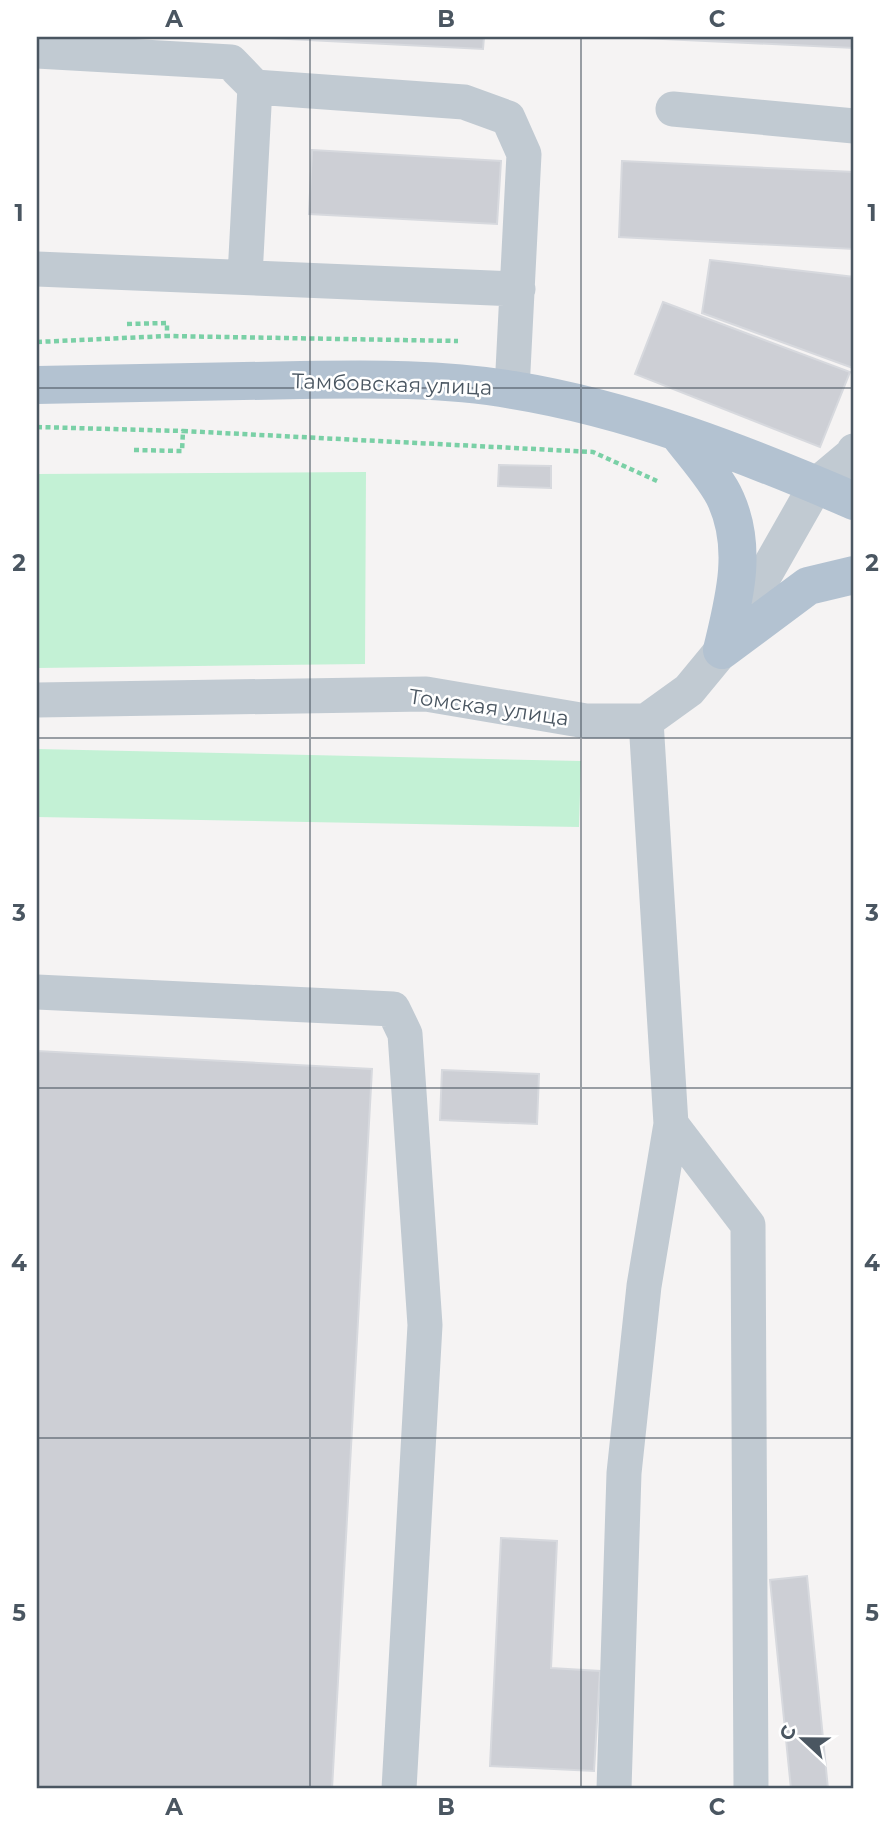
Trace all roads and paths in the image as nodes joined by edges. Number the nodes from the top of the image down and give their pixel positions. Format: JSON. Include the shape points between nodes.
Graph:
{"nodes":[{"id":1,"x":37,"y":51,"type":"edge"},
{"id":2,"x":255,"y":87,"type":"junction"},
{"id":3,"x":673,"y":109,"type":"dead end"},
{"id":4,"x":854,"y":126,"type":"edge"},
{"id":5,"x":37,"y":269,"type":"edge"},
{"id":6,"x":245,"y":276,"type":"junction"},
{"id":7,"x":518,"y":289,"type":"junction"},
{"id":8,"x":127,"y":324,"type":"dead end"},
{"id":9,"x":167,"y":336,"type":"junction"},
{"id":10,"x":458,"y":341,"type":"dead end"},
{"id":11,"x":37,"y":342,"type":"edge"},
{"id":12,"x":37,"y":385,"type":"edge"},
{"id":13,"x":512,"y":390,"type":"junction"},
{"id":14,"x":37,"y":427,"type":"edge"},
{"id":15,"x":183,"y":431,"type":"junction"},
{"id":16,"x":678,"y":433,"type":"junction"},
{"id":17,"x":134,"y":450,"type":"dead end"},
{"id":18,"x":854,"y":452,"type":"edge"},
{"id":19,"x":657,"y":481,"type":"dead end"},
{"id":20,"x":816,"y":485,"type":"junction"},
{"id":21,"x":854,"y":501,"type":"edge"},
{"id":22,"x":854,"y":575,"type":"edge"},
{"id":23,"x":722,"y":650,"type":"junction"},
{"id":24,"x":37,"y":700,"type":"edge"},
{"id":25,"x":646,"y":721,"type":"junction"},
{"id":26,"x":37,"y":992,"type":"edge"},
{"id":27,"x":671,"y":1124,"type":"junction"},
{"id":28,"x":399,"y":1789,"type":"edge"},
{"id":29,"x":614,"y":1789,"type":"edge"},
{"id":30,"x":751,"y":1789,"type":"edge"}],
"edges":[{"from":1,"to":2,"type":"street","via":[[231,62]]},
{"from":2,"to":6,"type":"street"},
{"from":2,"to":7,"type":"street","via":[[464,103],[508,118],[524,154]]},
{"from":3,"to":4,"type":"street"},
{"from":5,"to":6,"type":"street"},
{"from":6,"to":7,"type":"street"},
{"from":7,"to":13,"type":"street"},
{"from":8,"to":9,"type":"path","via":[[167,323]]},
{"from":9,"to":10,"type":"path"},
{"from":9,"to":11,"type":"path"},
{"from":12,"to":13,"type":"main road","name":"Тамбовская улица","via":[[345,380]]},
{"from":13,"to":16,"type":"main road","name":"Тамбовская улица"},
{"from":14,"to":15,"type":"path"},
{"from":15,"to":17,"type":"path","via":[[182,451]]},
{"from":15,"to":19,"type":"path","via":[[593,452]]},
{"from":16,"to":20,"type":"main road","name":"Тамбовская улица"},
{"from":16,"to":23,"type":"main road","via":[[725,497],[736,528],[738,582]]},
{"from":18,"to":20,"type":"street"},
{"from":20,"to":21,"type":"main road","name":"Тамбовская улица"},
{"from":20,"to":23,"type":"street"},
{"from":22,"to":23,"type":"main road","via":[[808,586]]},
{"from":23,"to":25,"type":"street","via":[[689,690]]},
{"from":24,"to":25,"type":"street","name":"Томская улица","via":[[426,694],[586,721]]},
{"from":25,"to":27,"type":"street"},
{"from":26,"to":28,"type":"street","via":[[393,1009],[405,1034],[425,1325]]},
{"from":27,"to":29,"type":"street","via":[[645,1286],[624,1473]]},
{"from":27,"to":30,"type":"street","via":[[748,1225]]}]}
